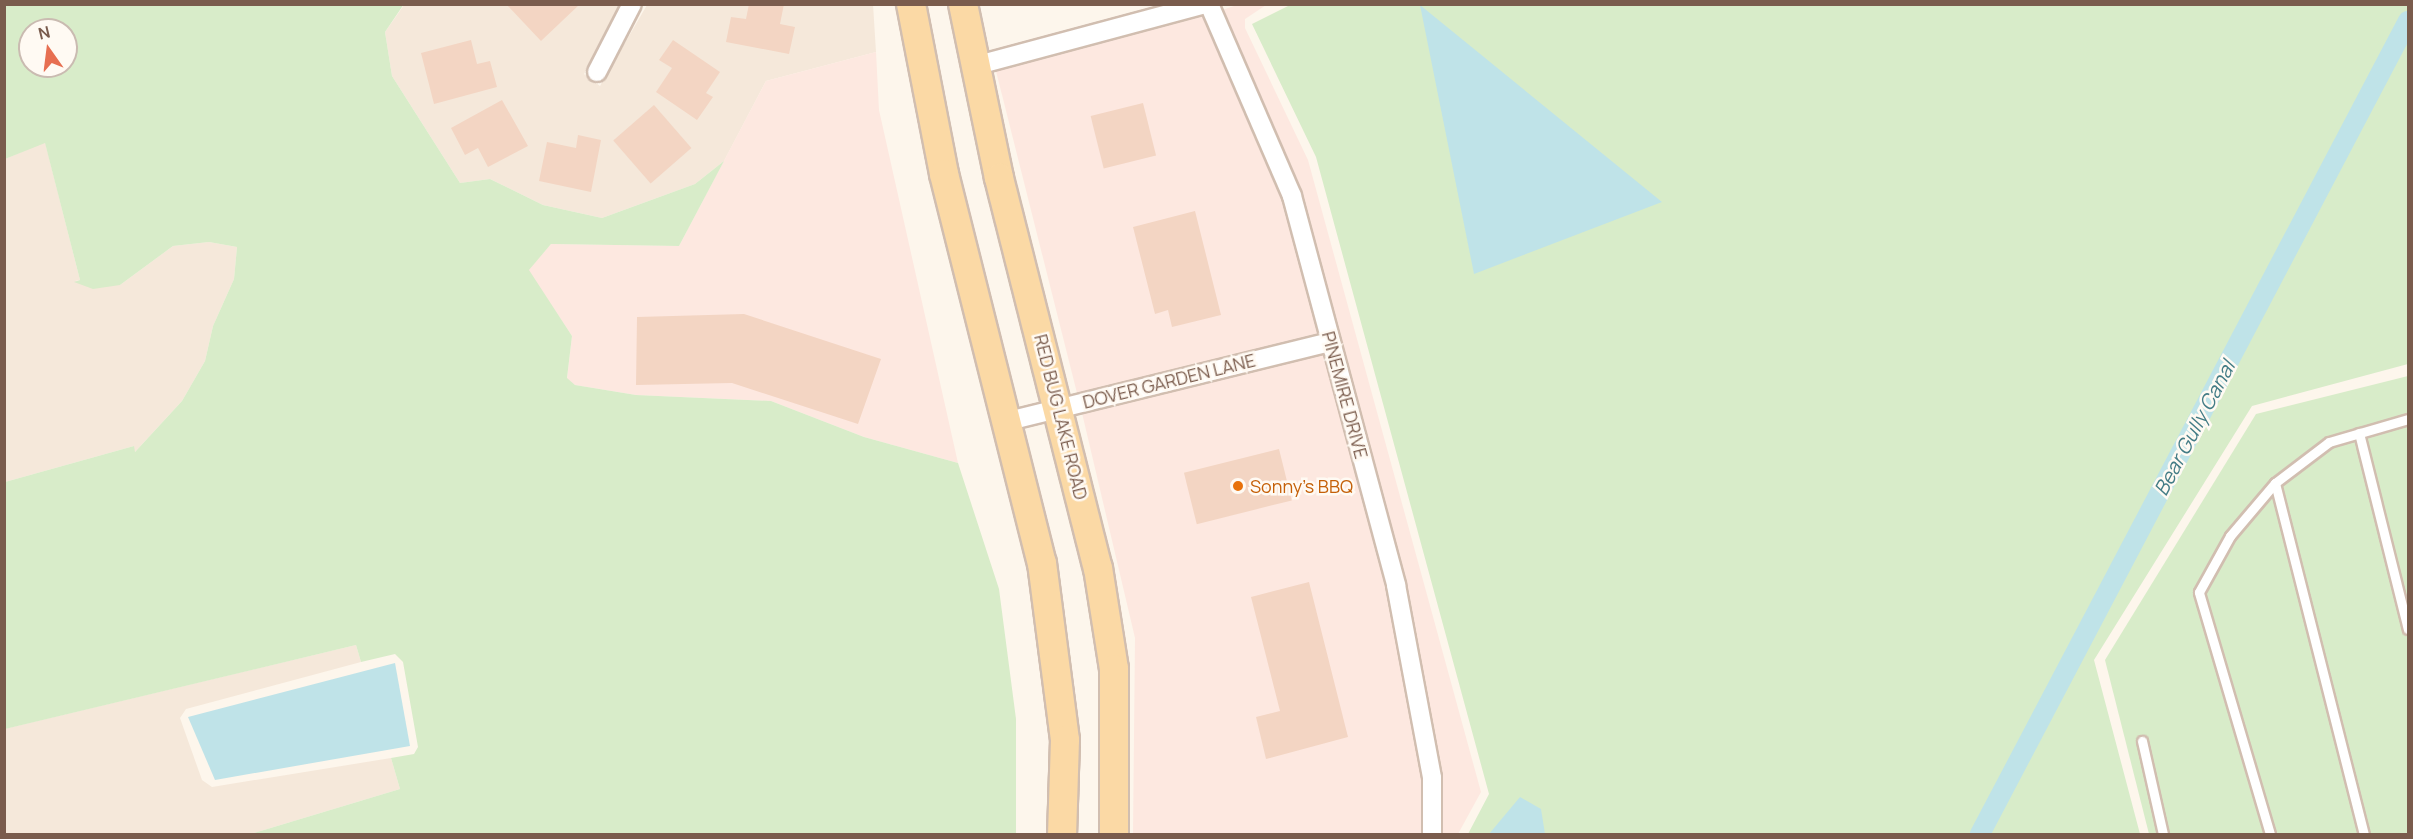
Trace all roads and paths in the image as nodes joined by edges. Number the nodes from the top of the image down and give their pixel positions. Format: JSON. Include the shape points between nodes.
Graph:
{"nodes":[{"id":1,"x":632,"y":4,"type":"edge"},
{"id":2,"x":911,"y":4,"type":"edge"},
{"id":3,"x":963,"y":4,"type":"edge"},
{"id":4,"x":1207,"y":4,"type":"edge"},
{"id":5,"x":974,"y":66,"type":"junction"},
{"id":6,"x":597,"y":72,"type":"dead end"},
{"id":7,"x":1330,"y":342,"type":"junction"},
{"id":8,"x":1060,"y":408,"type":"junction"},
{"id":9,"x":2409,"y":419,"type":"edge"},
{"id":10,"x":1008,"y":421,"type":"junction"},
{"id":11,"x":2359,"y":433,"type":"junction"},
{"id":12,"x":2275,"y":483,"type":"junction"},
{"id":13,"x":2409,"y":629,"type":"edge"},
{"id":14,"x":2142,"y":741,"type":"dead end"},
{"id":15,"x":1062,"y":834,"type":"edge"},
{"id":16,"x":1114,"y":834,"type":"edge"},
{"id":17,"x":1432,"y":834,"type":"edge"},
{"id":18,"x":2163,"y":834,"type":"edge"},
{"id":19,"x":2270,"y":834,"type":"edge"},
{"id":20,"x":2364,"y":834,"type":"edge"}],
"edges":[{"from":1,"to":6,"type":"street"},
{"from":2,"to":10,"type":"main road","via":[[944,174]]},
{"from":3,"to":5,"type":"main road","name":"RED BUG LAKE ROAD"},
{"from":4,"to":5,"type":"street"},
{"from":4,"to":7,"type":"street","name":"PINEMIRE DRIVE","via":[[1292,196]]},
{"from":5,"to":8,"type":"main road","name":"RED BUG LAKE ROAD"},
{"from":7,"to":8,"type":"street","name":"DOVER GARDEN LANE"},
{"from":7,"to":17,"type":"street","name":"PINEMIRE DRIVE","via":[[1397,591],[1432,778]]},
{"from":8,"to":10,"type":"street","name":"DOVER GARDEN LANE"},
{"from":8,"to":16,"type":"main road","name":"RED BUG LAKE ROAD","via":[[1098,568],[1114,669]]},
{"from":9,"to":11,"type":"lane"},
{"from":10,"to":15,"type":"main road","via":[[1058,657],[1065,740]]},
{"from":11,"to":12,"type":"lane","via":[[2329,442]]},
{"from":11,"to":13,"type":"lane"},
{"from":12,"to":19,"type":"lane","via":[[2230,536],[2199,592]]},
{"from":12,"to":20,"type":"lane"},
{"from":14,"to":18,"type":"lane"}]}
